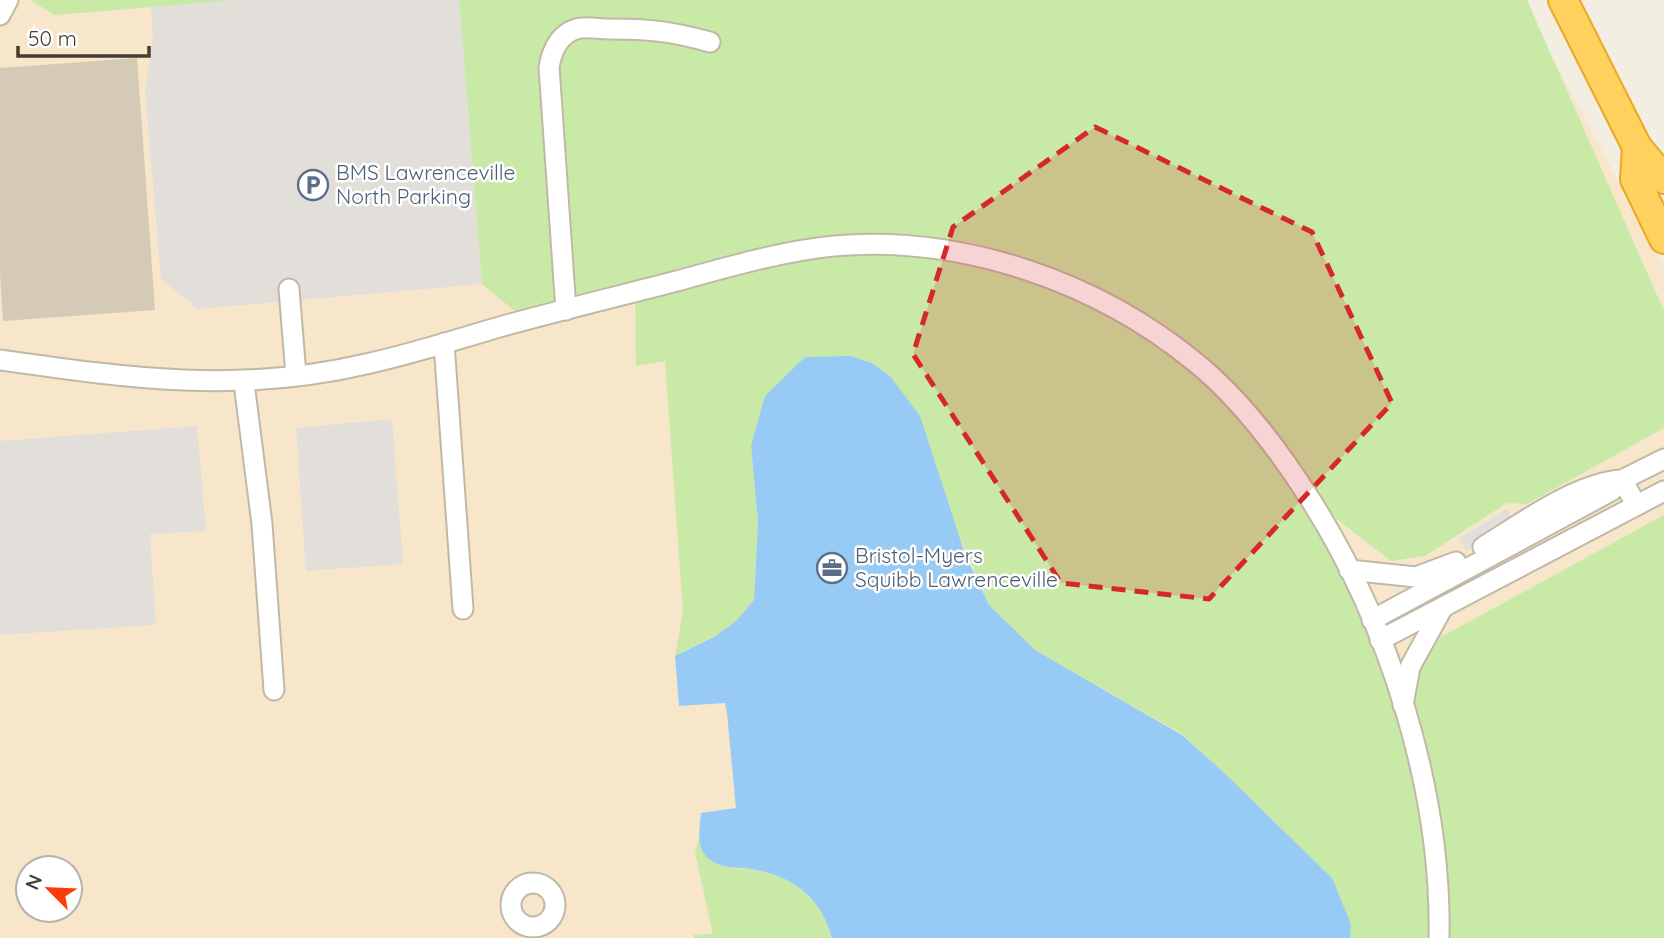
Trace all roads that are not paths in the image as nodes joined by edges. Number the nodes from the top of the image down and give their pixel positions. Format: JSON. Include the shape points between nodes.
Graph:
{"nodes":[{"id":1,"x":8,"y":0,"type":"edge"},
{"id":2,"x":1563,"y":0,"type":"edge"},
{"id":3,"x":0,"y":15,"type":"edge"},
{"id":4,"x":710,"y":42,"type":"dead end"},
{"id":5,"x":1637,"y":147,"type":"junction"},
{"id":6,"x":1664,"y":179,"type":"edge"},
{"id":7,"x":1664,"y":239,"type":"edge"},
{"id":8,"x":289,"y":289,"type":"dead end"},
{"id":9,"x":566,"y":310,"type":"junction"},
{"id":10,"x":444,"y":343,"type":"junction"},
{"id":11,"x":0,"y":360,"type":"edge"},
{"id":12,"x":296,"y":376,"type":"junction"},
{"id":13,"x":244,"y":383,"type":"junction"},
{"id":14,"x":1664,"y":459,"type":"edge"},
{"id":15,"x":1622,"y":480,"type":"junction"},
{"id":16,"x":1664,"y":491,"type":"edge"},
{"id":17,"x":1636,"y":504,"type":"junction"},
{"id":18,"x":1487,"y":559,"type":"junction"},
{"id":19,"x":1349,"y":570,"type":"junction"},
{"id":20,"x":1497,"y":579,"type":"junction"},
{"id":21,"x":463,"y":609,"type":"dead end"},
{"id":22,"x":1442,"y":609,"type":"junction"},
{"id":23,"x":1372,"y":620,"type":"junction"},
{"id":24,"x":1380,"y":640,"type":"junction"},
{"id":25,"x":274,"y":690,"type":"dead end"},
{"id":26,"x":1403,"y":706,"type":"junction"},
{"id":27,"x":1439,"y":938,"type":"edge"}],
"edges":[{"from":1,"to":3,"type":"lane"},
{"from":2,"to":5,"type":"highway"},
{"from":4,"to":9,"type":"lane","via":[[665,29],[576,29],[561,38],[552,51],[549,67]]},
{"from":5,"to":6,"type":"highway"},
{"from":5,"to":7,"type":"highway","via":[[1634,179]]},
{"from":8,"to":12,"type":"lane"},
{"from":9,"to":10,"type":"lane"},
{"from":9,"to":19,"type":"lane","via":[[733,266],[834,246],[915,246],[968,253],[1024,269],[1103,301],[1154,330],[1199,365],[1260,427],[1326,523]]},
{"from":10,"to":12,"type":"lane","via":[[364,365]]},
{"from":10,"to":21,"type":"lane"},
{"from":11,"to":13,"type":"lane","via":[[179,382]]},
{"from":12,"to":13,"type":"lane"},
{"from":13,"to":25,"type":"lane","via":[[262,524]]},
{"from":14,"to":15,"type":"lane"},
{"from":15,"to":17,"type":"lane"},
{"from":15,"to":18,"type":"lane","via":[[1611,491]]},
{"from":15,"to":19,"type":"lane","via":[[1607,481],[1567,499],[1438,571],[1416,577]]},
{"from":16,"to":17,"type":"lane"},
{"from":17,"to":20,"type":"lane"},
{"from":18,"to":20,"type":"lane"},
{"from":18,"to":23,"type":"lane"},
{"from":19,"to":23,"type":"lane"},
{"from":20,"to":22,"type":"lane"},
{"from":22,"to":24,"type":"lane"},
{"from":22,"to":26,"type":"lane","via":[[1410,667]]},
{"from":23,"to":24,"type":"lane"},
{"from":24,"to":26,"type":"lane"},
{"from":26,"to":27,"type":"lane","via":[[1428,811]]}]}
